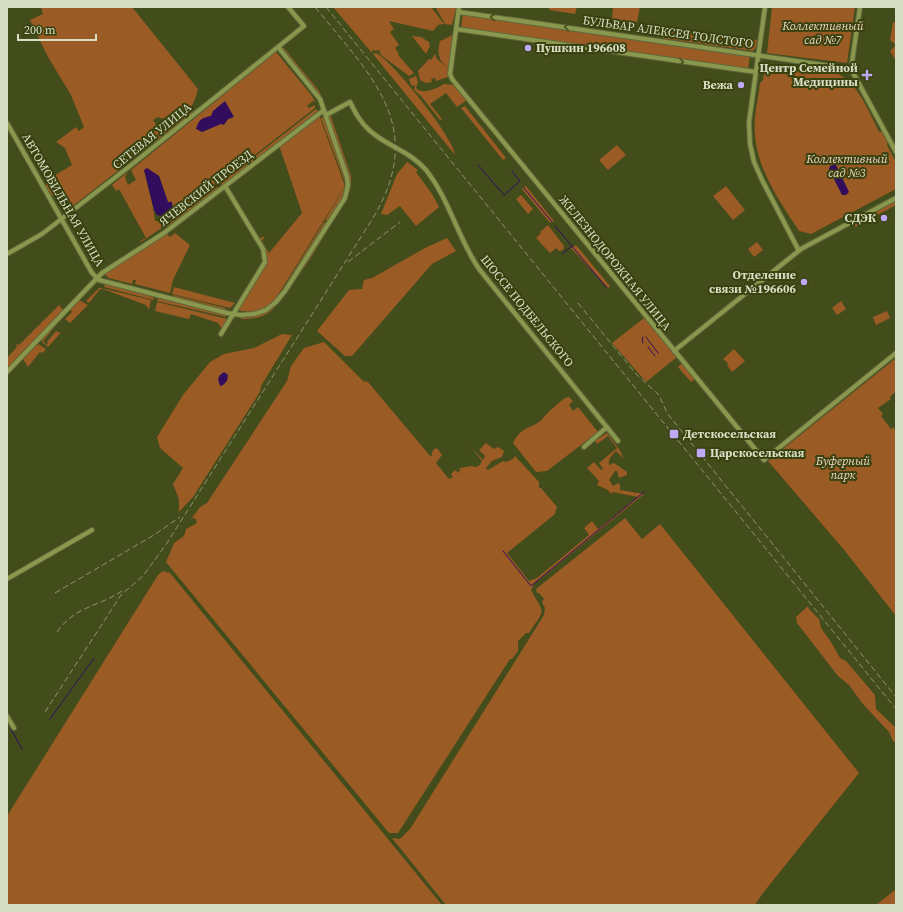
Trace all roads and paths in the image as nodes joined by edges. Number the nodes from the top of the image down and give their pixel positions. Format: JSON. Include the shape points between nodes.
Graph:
{"nodes":[{"id":1,"x":288,"y":7,"type":"edge"},
{"id":2,"x":765,"y":7,"type":"edge"},
{"id":3,"x":860,"y":7,"type":"edge"},
{"id":4,"x":459,"y":9,"type":"edge"},
{"id":5,"x":456,"y":29,"type":"junction"},
{"id":6,"x":278,"y":47,"type":"junction"},
{"id":7,"x":758,"y":55,"type":"junction"},
{"id":8,"x":851,"y":69,"type":"junction"},
{"id":9,"x":756,"y":72,"type":"junction"},
{"id":10,"x":324,"y":110,"type":"junction"},
{"id":11,"x":326,"y":115,"type":"junction"},
{"id":12,"x":7,"y":123,"type":"edge"},
{"id":13,"x":896,"y":152,"type":"edge"},
{"id":14,"x":225,"y":186,"type":"junction"},
{"id":15,"x":896,"y":198,"type":"edge"},
{"id":16,"x":62,"y":219,"type":"junction"},
{"id":17,"x":799,"y":251,"type":"junction"},
{"id":18,"x":7,"y":254,"type":"edge"},
{"id":19,"x":97,"y":278,"type":"junction"},
{"id":20,"x":233,"y":314,"type":"junction"},
{"id":21,"x":221,"y":334,"type":"dead end"},
{"id":22,"x":674,"y":351,"type":"junction"},
{"id":23,"x":896,"y":353,"type":"edge"},
{"id":24,"x":7,"y":372,"type":"edge"},
{"id":25,"x":607,"y":427,"type":"junction"},
{"id":26,"x":618,"y":441,"type":"dead end"},
{"id":27,"x":584,"y":446,"type":"dead end"},
{"id":28,"x":92,"y":530,"type":"dead end"},
{"id":29,"x":7,"y":579,"type":"edge"},
{"id":30,"x":7,"y":716,"type":"edge"},
{"id":31,"x":14,"y":728,"type":"dead end"}],
"edges":[{"from":1,"to":6,"type":"street","name":"СЕТЕВАЯ УЛИЦА","via":[[304,26]]},
{"from":2,"to":7,"type":"street"},
{"from":3,"to":8,"type":"street"},
{"from":4,"to":5,"type":"street"},
{"from":7,"to":4,"type":"street","name":"БУЛЬВАР АЛЕКСЕЯ ТОЛСТОГО","one_way":true},
{"from":5,"to":9,"type":"street","one_way":true},
{"from":5,"to":22,"type":"street","name":"ЖЕЛЕЗНОДОРОЖНАЯ УЛИЦА","via":[[450,74],[452,78]]},
{"from":6,"to":10,"type":"street","via":[[319,97]]},
{"from":6,"to":16,"type":"street","name":"СЕТЕВАЯ УЛИЦА"},
{"from":7,"to":8,"type":"street","name":"БУЛЬВАР АЛЕКСЕЯ ТОЛСТОГО"},
{"from":7,"to":9,"type":"street"},
{"from":8,"to":13,"type":"street"},
{"from":9,"to":17,"type":"street","via":[[749,122],[752,155],[762,180]]},
{"from":10,"to":11,"type":"street"},
{"from":10,"to":14,"type":"street","name":"ЯЧЕВСКИЙ ПРОЕЗД"},
{"from":11,"to":20,"type":"street","via":[[347,177],[346,194],[276,302],[266,310],[254,314]]},
{"from":11,"to":25,"type":"street","name":"ШОССЕ ПОДБЕЛЬСКОГО","via":[[350,102],[370,131],[412,157],[425,170],[435,184],[479,269]]},
{"from":12,"to":16,"type":"street","name":"АВТОМОБИЛЬНАЯ УЛИЦА"},
{"from":14,"to":19,"type":"street","name":"ЯЧЕВСКИЙ ПРОЕЗД","via":[[164,233]]},
{"from":14,"to":20,"type":"street","via":[[261,244],[265,259],[260,272]]},
{"from":15,"to":17,"type":"street"},
{"from":16,"to":18,"type":"street","name":"СЕТЕВАЯ УЛИЦА","via":[[39,237]]},
{"from":16,"to":19,"type":"street","name":"АВТОМОБИЛЬНАЯ УЛИЦА"},
{"from":17,"to":22,"type":"street"},
{"from":19,"to":20,"type":"street"},
{"from":19,"to":24,"type":"street","name":"АВТОМОБИЛЬНАЯ УЛИЦА"},
{"from":20,"to":21,"type":"street"},
{"from":22,"to":23,"type":"street","name":"ЖЕЛЕЗНОДОРОЖНАЯ УЛИЦА","via":[[764,460]]},
{"from":25,"to":26,"type":"street","name":"ШОССЕ ПОДБЕЛЬСКОГО"},
{"from":25,"to":27,"type":"street"},
{"from":28,"to":29,"type":"street"},
{"from":30,"to":31,"type":"street"}]}
